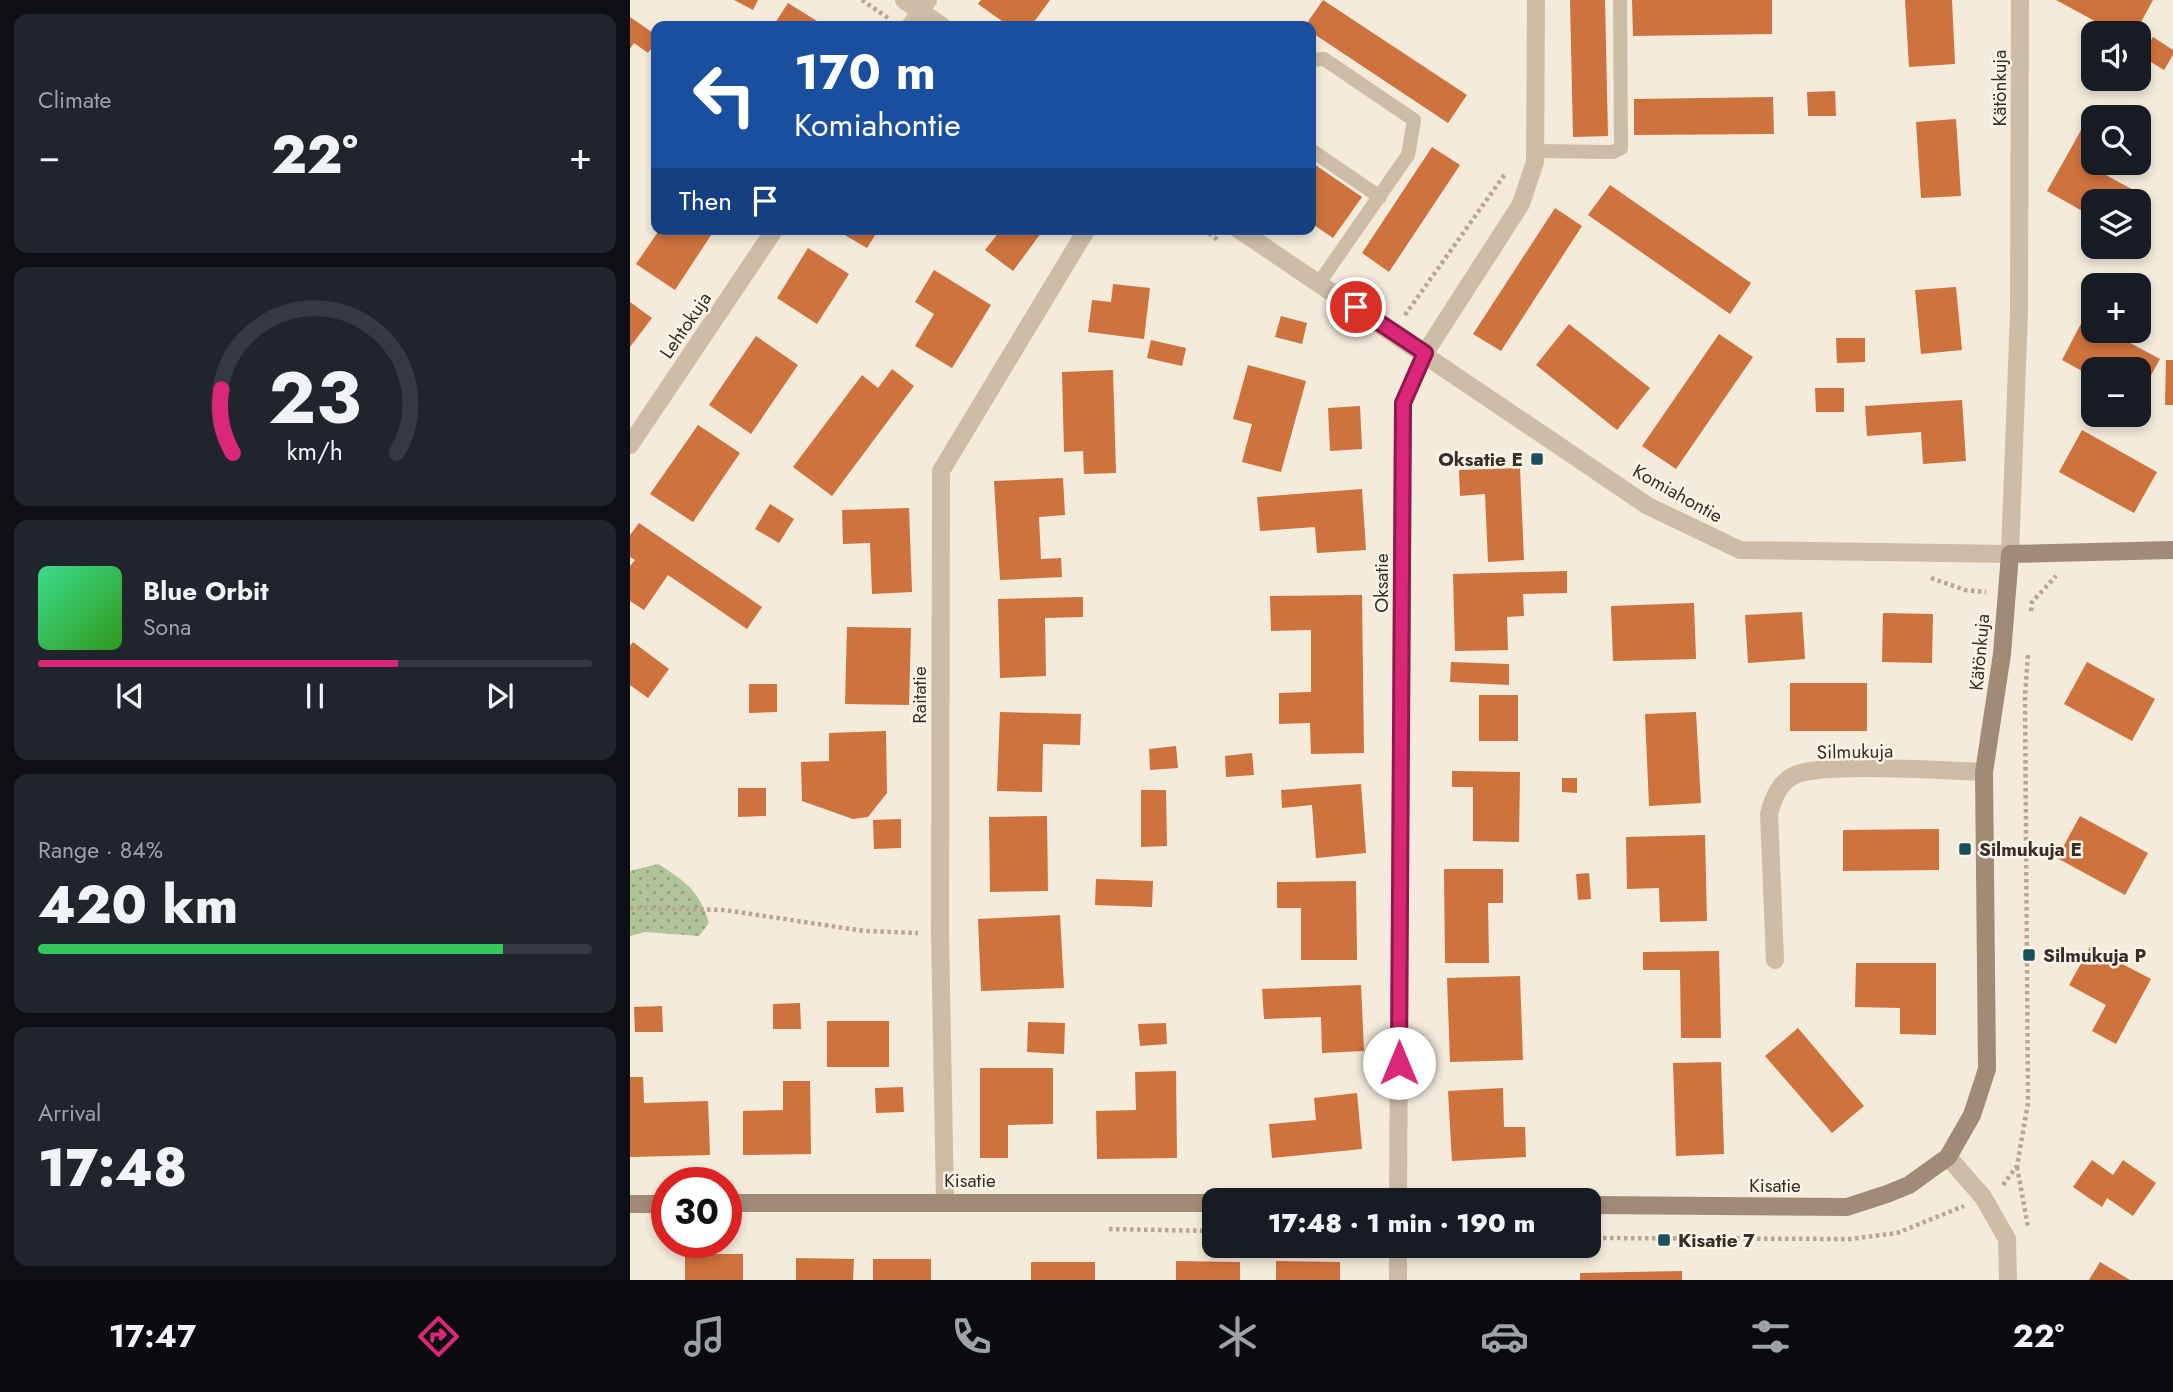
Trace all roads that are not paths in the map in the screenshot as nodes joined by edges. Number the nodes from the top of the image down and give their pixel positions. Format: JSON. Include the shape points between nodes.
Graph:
{"nodes":[{"id":1,"x":904,"y":0,"type":"edge"},
{"id":2,"x":1535,"y":0,"type":"edge"},
{"id":3,"x":1620,"y":0,"type":"edge"},
{"id":4,"x":2020,"y":0,"type":"edge"},
{"id":5,"x":919,"y":12,"type":"edge"},
{"id":6,"x":1316,"y":60,"type":"edge"},
{"id":7,"x":1535,"y":151,"type":"junction"},
{"id":8,"x":1316,"y":153,"type":"edge"},
{"id":9,"x":1380,"y":197,"type":"junction"},
{"id":10,"x":771,"y":235,"type":"edge"},
{"id":11,"x":1083,"y":235,"type":"edge"},
{"id":12,"x":1246,"y":235,"type":"edge"},
{"id":13,"x":1319,"y":283,"type":"junction"},
{"id":14,"x":1425,"y":353,"type":"junction"},
{"id":15,"x":630,"y":445,"type":"edge"},
{"id":16,"x":2173,"y":550,"type":"edge"},
{"id":17,"x":2010,"y":554,"type":"junction"},
{"id":18,"x":1984,"y":772,"type":"junction"},
{"id":19,"x":1775,"y":960,"type":"dead end"},
{"id":20,"x":1948,"y":1157,"type":"junction"},
{"id":21,"x":1398,"y":1188,"type":"edge"},
{"id":22,"x":945,"y":1201,"type":"junction"},
{"id":23,"x":742,"y":1203,"type":"edge"},
{"id":24,"x":1202,"y":1203,"type":"edge"},
{"id":25,"x":630,"y":1204,"type":"edge"},
{"id":26,"x":651,"y":1204,"type":"edge"},
{"id":27,"x":1601,"y":1205,"type":"edge"},
{"id":28,"x":1398,"y":1258,"type":"edge"},
{"id":29,"x":1398,"y":1280,"type":"edge"},
{"id":30,"x":2008,"y":1280,"type":"edge"}],
"edges":[{"from":1,"to":5,"type":"street"},
{"from":2,"to":7,"type":"street","name":"Oksatie"},
{"from":3,"to":7,"type":"lane","via":[[1620,148],[1613,152]]},
{"from":4,"to":17,"type":"street","name":"Kätönkuja","via":[[2019,312]]},
{"from":6,"to":9,"type":"lane","via":[[1324,59],[1414,120],[1408,155]]},
{"from":7,"to":14,"type":"street","name":"Oksatie","via":[[1521,204]]},
{"from":8,"to":9,"type":"lane"},
{"from":9,"to":13,"type":"lane"},
{"from":10,"to":15,"type":"street","name":"Lehtokuja"},
{"from":11,"to":22,"type":"street","name":"Raitatie","via":[[941,471],[940,934]]},
{"from":12,"to":13,"type":"street","name":"Komiahontie"},
{"from":13,"to":14,"type":"street","name":"Komiahontie"},
{"from":14,"to":17,"type":"street","name":"Komiahontie","via":[[1648,506],[1740,550]]},
{"from":14,"to":21,"type":"street","name":"Oksatie","via":[[1403,403]]},
{"from":16,"to":17,"type":"street","name":"Komiahontie"},
{"from":17,"to":18,"type":"street","name":"Kätönkuja","via":[[2003,654]]},
{"from":18,"to":19,"type":"street","name":"Silmukuja","via":[[1823,770],[1794,776],[1774,794],[1769,814]]},
{"from":18,"to":20,"type":"street","name":"Kätönkuja","via":[[1987,1069],[1972,1115]]},
{"from":20,"to":27,"type":"street","name":"Kisatie","via":[[1909,1185],[1847,1207]]},
{"from":20,"to":30,"type":"street","via":[[1983,1198],[2007,1239]]},
{"from":22,"to":23,"type":"street","name":"Kisatie"},
{"from":22,"to":24,"type":"street","name":"Kisatie"},
{"from":25,"to":26,"type":"street"},
{"from":28,"to":29,"type":"street"}]}
